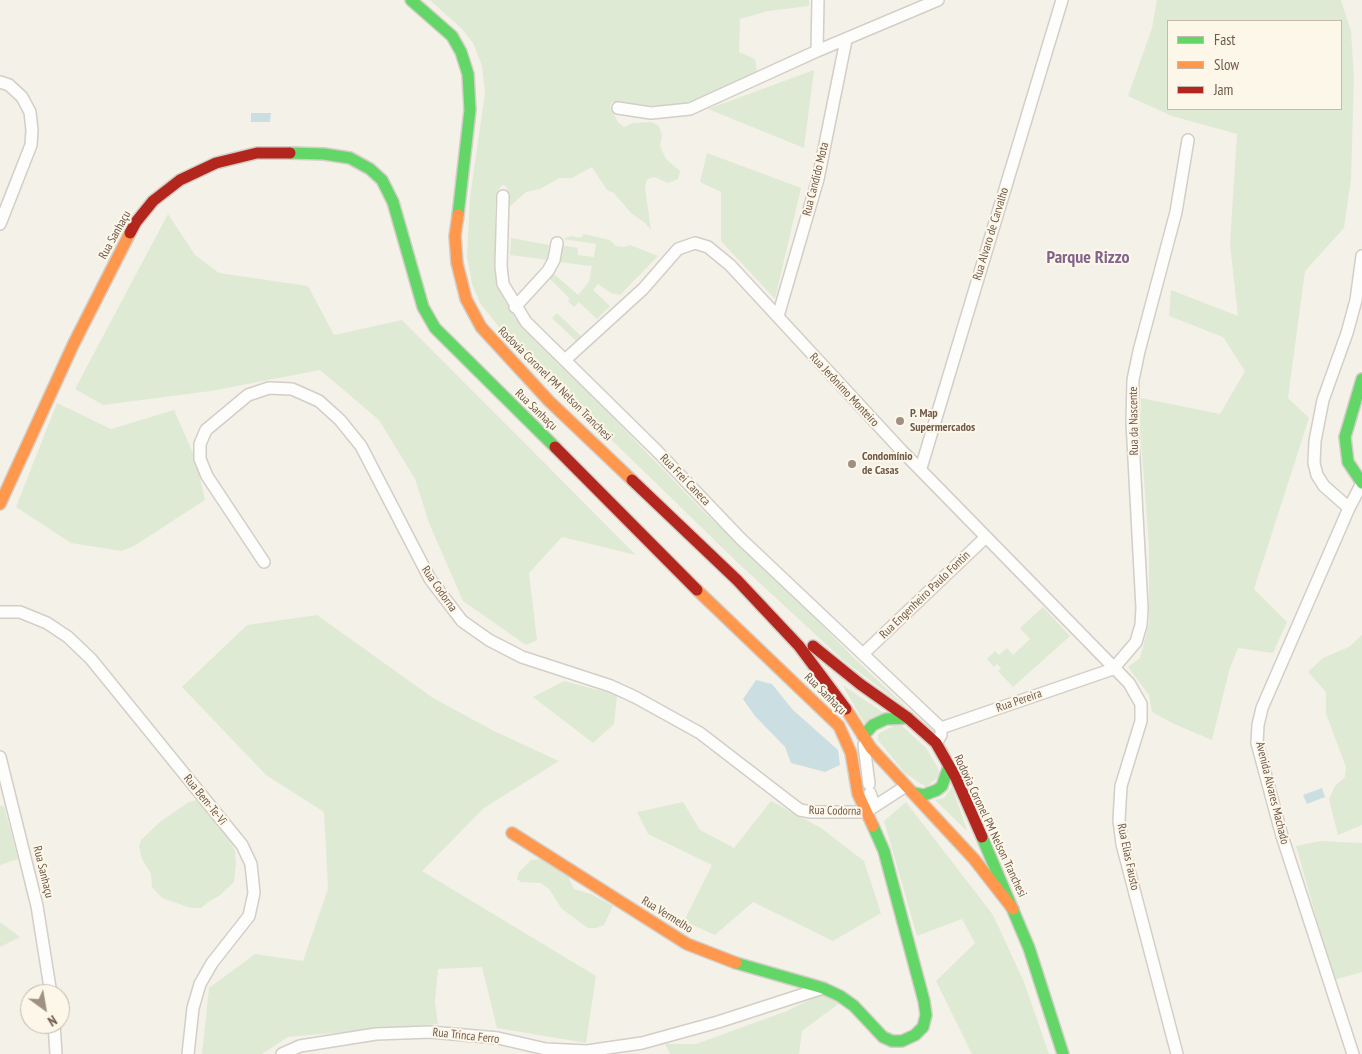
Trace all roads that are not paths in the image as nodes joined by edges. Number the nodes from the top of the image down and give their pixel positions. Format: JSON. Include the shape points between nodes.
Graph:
{"nodes":[{"id":1,"x":411,"y":0,"type":"edge"},
{"id":2,"x":818,"y":0,"type":"edge"},
{"id":3,"x":938,"y":0,"type":"edge"},
{"id":4,"x":1062,"y":0,"type":"edge"},
{"id":5,"x":846,"y":40,"type":"junction"},
{"id":6,"x":817,"y":51,"type":"junction"},
{"id":7,"x":0,"y":82,"type":"edge"},
{"id":8,"x":618,"y":108,"type":"dead end"},
{"id":9,"x":1188,"y":140,"type":"dead end"},
{"id":10,"x":502,"y":196,"type":"dead end"},
{"id":11,"x":0,"y":224,"type":"edge"},
{"id":12,"x":557,"y":243,"type":"dead end"},
{"id":13,"x":1362,"y":256,"type":"edge"},
{"id":14,"x":515,"y":307,"type":"junction"},
{"id":15,"x":778,"y":316,"type":"junction"},
{"id":16,"x":565,"y":360,"type":"junction"},
{"id":17,"x":1362,"y":379,"type":"edge"},
{"id":18,"x":921,"y":468,"type":"junction"},
{"id":19,"x":1362,"y":483,"type":"edge"},
{"id":20,"x":0,"y":504,"type":"edge"},
{"id":21,"x":1349,"y":508,"type":"junction"},
{"id":22,"x":986,"y":537,"type":"junction"},
{"id":23,"x":264,"y":562,"type":"dead end"},
{"id":24,"x":737,"y":580,"type":"junction"},
{"id":25,"x":0,"y":612,"type":"edge"},
{"id":26,"x":864,"y":654,"type":"junction"},
{"id":27,"x":1113,"y":669,"type":"junction"},
{"id":28,"x":908,"y":718,"type":"junction"},
{"id":29,"x":881,"y":721,"type":"junction"},
{"id":30,"x":941,"y":728,"type":"junction"},
{"id":31,"x":863,"y":736,"type":"junction"},
{"id":32,"x":936,"y":743,"type":"junction"},
{"id":33,"x":0,"y":758,"type":"edge"},
{"id":34,"x":888,"y":764,"type":"junction"},
{"id":35,"x":949,"y":766,"type":"junction"},
{"id":36,"x":910,"y":789,"type":"junction"},
{"id":37,"x":870,"y":809,"type":"junction"},
{"id":38,"x":512,"y":833,"type":"dead end"},
{"id":39,"x":1013,"y":909,"type":"junction"},
{"id":40,"x":49,"y":984,"type":"edge"},
{"id":41,"x":823,"y":988,"type":"junction"},
{"id":42,"x":55,"y":1034,"type":"edge"},
{"id":43,"x":56,"y":1054,"type":"edge"},
{"id":44,"x":188,"y":1054,"type":"edge"},
{"id":45,"x":282,"y":1054,"type":"edge"},
{"id":46,"x":1063,"y":1054,"type":"edge"},
{"id":47,"x":1177,"y":1054,"type":"edge"},
{"id":48,"x":1353,"y":1054,"type":"edge"}],
"edges":[{"from":1,"to":24,"type":"main road","name":"Rodovia Coronel PM Nelson Tranchesi","via":[[452,36],[462,52],[468,74],[470,110],[456,236],[461,283],[473,315],[549,401]]},
{"from":2,"to":6,"type":"street"},
{"from":3,"to":5,"type":"street"},
{"from":4,"to":18,"type":"street","name":"Rua Alvaro de Carvalho"},
{"from":5,"to":6,"type":"street"},
{"from":5,"to":15,"type":"street","name":"Rua Candido Mota","via":[[818,179]]},
{"from":6,"to":8,"type":"street","via":[[690,109],[651,113]]},
{"from":7,"to":11,"type":"street","via":[[9,85],[22,97],[30,112],[32,130],[30,145]]},
{"from":9,"to":27,"type":"street","name":"Rua da Nascente","via":[[1176,212],[1134,380],[1132,422],[1142,625],[1136,642]]},
{"from":10,"to":14,"type":"street","name":"Rua Frei Caneca","via":[[502,277]]},
{"from":12,"to":14,"type":"street","via":[[548,271]]},
{"from":13,"to":21,"type":"street","via":[[1356,300],[1323,400],[1315,441],[1317,475],[1324,486]]},
{"from":14,"to":16,"type":"street","name":"Rua Frei Caneca"},
{"from":15,"to":16,"type":"street","name":"Rua Jerônimo Monteiro","via":[[719,255],[702,244],[689,244],[678,248],[642,289]]},
{"from":15,"to":18,"type":"street","name":"Rua Jerônimo Monteiro"},
{"from":16,"to":26,"type":"street","name":"Rua Frei Caneca","via":[[740,538]]},
{"from":17,"to":19,"type":"main road","via":[[1345,438],[1348,462]]},
{"from":18,"to":22,"type":"street","name":"Rua Jerônimo Monteiro"},
{"from":19,"to":21,"type":"street","name":"Avenida Alvares Machado"},
{"from":20,"to":37,"type":"main road","name":"Rua Sanhaçu","via":[[74,343],[136,222],[152,201],[180,180],[216,163],[257,153],[324,154],[350,158],[382,180],[393,202],[423,307],[435,328],[700,593],[839,726],[851,753],[856,788]]},
{"from":21,"to":48,"type":"street","name":"Avenida Alvares Machado","via":[[1262,708],[1257,743],[1282,836]]},
{"from":22,"to":26,"type":"street","name":"Rua Engenheiro Paulo Fontin"},
{"from":22,"to":27,"type":"street","name":"Rua Jerônimo Monteiro"},
{"from":23,"to":37,"type":"street","name":"Rua Codorna","via":[[207,476],[200,459],[200,444],[206,430],[248,395],[269,388],[292,389],[319,401],[340,420],[360,446],[430,579],[462,621],[522,657],[611,686],[700,733],[800,810]]},
{"from":24,"to":28,"type":"main road","name":"Rodovia Coronel PM Nelson Tranchesi","via":[[830,662]]},
{"from":24,"to":31,"type":"main road","name":"Rodovia Coronel PM Nelson Tranchesi","via":[[811,659]]},
{"from":25,"to":44,"type":"street","name":"Rua Bem-Te-Vi","via":[[20,612],[47,622],[91,659],[242,844],[251,864],[254,893],[249,916],[212,963],[200,984],[193,1008]]},
{"from":26,"to":30,"type":"street","name":"Rua Frei Caneca"},
{"from":27,"to":30,"type":"street","name":"Rua Pereira"},
{"from":27,"to":47,"type":"street","name":"Rua Elias Fausto","via":[[1137,693],[1141,704],[1139,732],[1121,786],[1122,844]]},
{"from":28,"to":29,"type":"main road"},
{"from":28,"to":32,"type":"main road","name":"Rodovia Coronel PM Nelson Tranchesi"},
{"from":29,"to":31,"type":"main road"},
{"from":29,"to":34,"type":"main road","via":[[875,730],[874,741]]},
{"from":30,"to":32,"type":"street"},
{"from":31,"to":34,"type":"main road","name":"Rodovia Coronel PM Nelson Tranchesi"},
{"from":31,"to":37,"type":"street"},
{"from":32,"to":35,"type":"main road","name":"Rodovia Coronel PM Nelson Tranchesi"},
{"from":33,"to":40,"type":"street","name":"Rua Sanhaçu","via":[[37,906]]},
{"from":34,"to":36,"type":"main road","name":"Rodovia Coronel PM Nelson Tranchesi"},
{"from":35,"to":36,"type":"main road","via":[[945,780],[937,790],[924,795]]},
{"from":35,"to":39,"type":"main road","name":"Rodovia Coronel PM Nelson Tranchesi"},
{"from":36,"to":37,"type":"street"},
{"from":36,"to":39,"type":"main road","name":"Rodovia Coronel PM Nelson Tranchesi","via":[[974,859]]},
{"from":37,"to":41,"type":"main road","name":"Rua Sanhaçu","via":[[924,1001],[926,1015],[923,1027],[902,1041],[892,1041],[883,1037],[854,1006]]},
{"from":38,"to":41,"type":"main road","name":"Rua Vermelho","via":[[687,944],[716,957]]},
{"from":39,"to":46,"type":"main road","name":"Rodovia Coronel PM Nelson Tranchesi"},
{"from":41,"to":45,"type":"street","name":"Rua Trinca Ferro","via":[[671,1035],[587,1051],[546,1049],[498,1038],[430,1032],[376,1034],[300,1046]]},
{"from":42,"to":43,"type":"street"}]}
